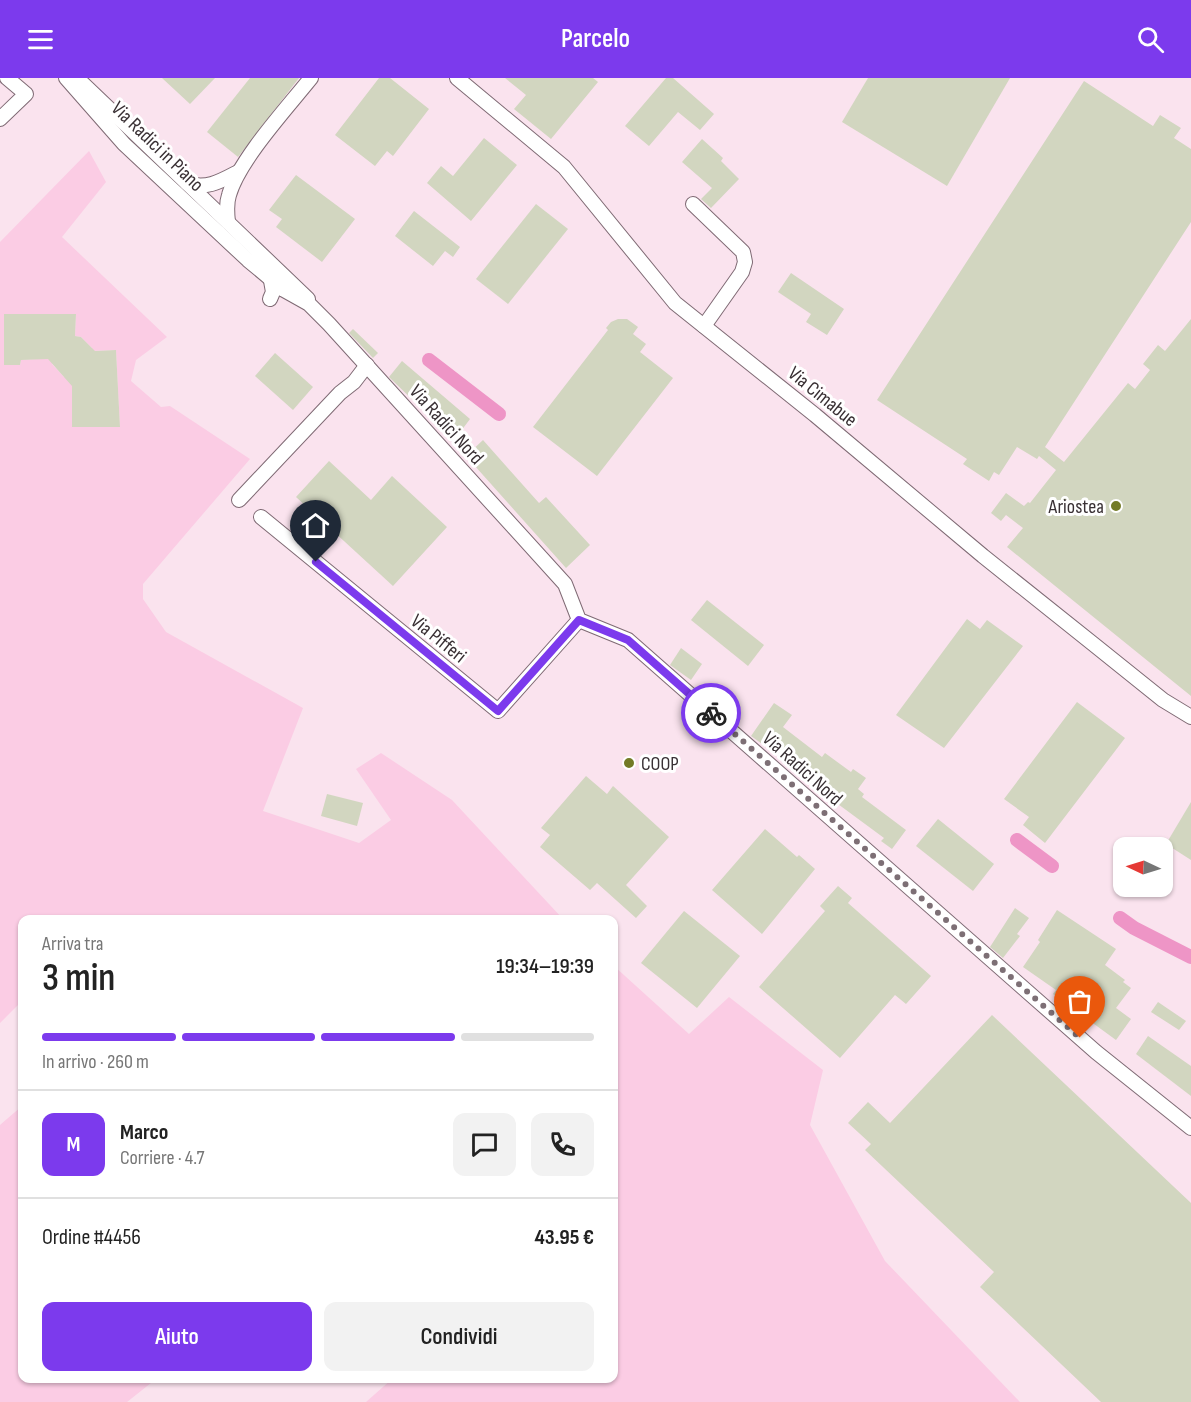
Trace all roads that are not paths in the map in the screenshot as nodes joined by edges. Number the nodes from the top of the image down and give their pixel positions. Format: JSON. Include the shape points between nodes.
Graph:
{"nodes":[{"id":1,"x":7,"y":78,"type":"edge"},
{"id":2,"x":66,"y":78,"type":"edge"},
{"id":3,"x":76,"y":78,"type":"edge"},
{"id":4,"x":311,"y":78,"type":"edge"},
{"id":5,"x":457,"y":78,"type":"edge"},
{"id":6,"x":0,"y":119,"type":"edge"},
{"id":7,"x":238,"y":172,"type":"junction"},
{"id":8,"x":187,"y":183,"type":"junction"},
{"id":9,"x":693,"y":204,"type":"dead end"},
{"id":10,"x":200,"y":215,"type":"joint"},
{"id":11,"x":228,"y":222,"type":"junction"},
{"id":12,"x":266,"y":258,"type":"junction"},
{"id":13,"x":272,"y":280,"type":"junction"},
{"id":14,"x":293,"y":295,"type":"junction"},
{"id":15,"x":309,"y":304,"type":"junction"},
{"id":16,"x":704,"y":326,"type":"junction"},
{"id":17,"x":367,"y":365,"type":"junction"},
{"id":18,"x":239,"y":500,"type":"dead end"},
{"id":19,"x":261,"y":517,"type":"dead end"},
{"id":20,"x":579,"y":620,"type":"junction"},
{"id":21,"x":1191,"y":717,"type":"edge"},
{"id":22,"x":1191,"y":1128,"type":"edge"}],
"edges":[{"from":1,"to":6,"type":"street","via":[[26,94]]},
{"from":2,"to":10,"type":"street","name":"Via Radici in Piano","via":[[124,144]]},
{"from":3,"to":8,"type":"street","name":"Via Radici Nord"},
{"from":4,"to":7,"type":"street"},
{"from":5,"to":16,"type":"street","name":"Via Cimabue","via":[[564,167],[675,303]]},
{"from":7,"to":8,"type":"street","via":[[208,186]]},
{"from":7,"to":11,"type":"street","via":[[229,193]]},
{"from":8,"to":11,"type":"street","name":"Via Radici Nord"},
{"from":9,"to":16,"type":"street","via":[[743,252],[745,262]]},
{"from":10,"to":13,"type":"street","name":"Via Radici Nord"},
{"from":11,"to":12,"type":"street","name":"Via Radici Nord"},
{"from":12,"to":13,"type":"street"},
{"from":12,"to":15,"type":"street","name":"Via Radici Nord","via":[[307,296]]},
{"from":13,"to":14,"type":"street","name":"Via Radici Nord"},
{"from":13,"to":14,"type":"street","via":[[270,299]]},
{"from":14,"to":15,"type":"street","name":"Via Radici Nord"},
{"from":15,"to":17,"type":"street","name":"Via Radici Nord"},
{"from":16,"to":21,"type":"street","name":"Via Cimabue","via":[[983,556],[1163,700]]},
{"from":17,"to":18,"type":"street"},
{"from":17,"to":20,"type":"street","name":"Via Radici Nord","via":[[565,584]]},
{"from":19,"to":20,"type":"street","name":"Via Pifferi","via":[[498,711]]},
{"from":20,"to":22,"type":"street","name":"Via Radici Nord","via":[[628,640],[1087,1044]]}]}
